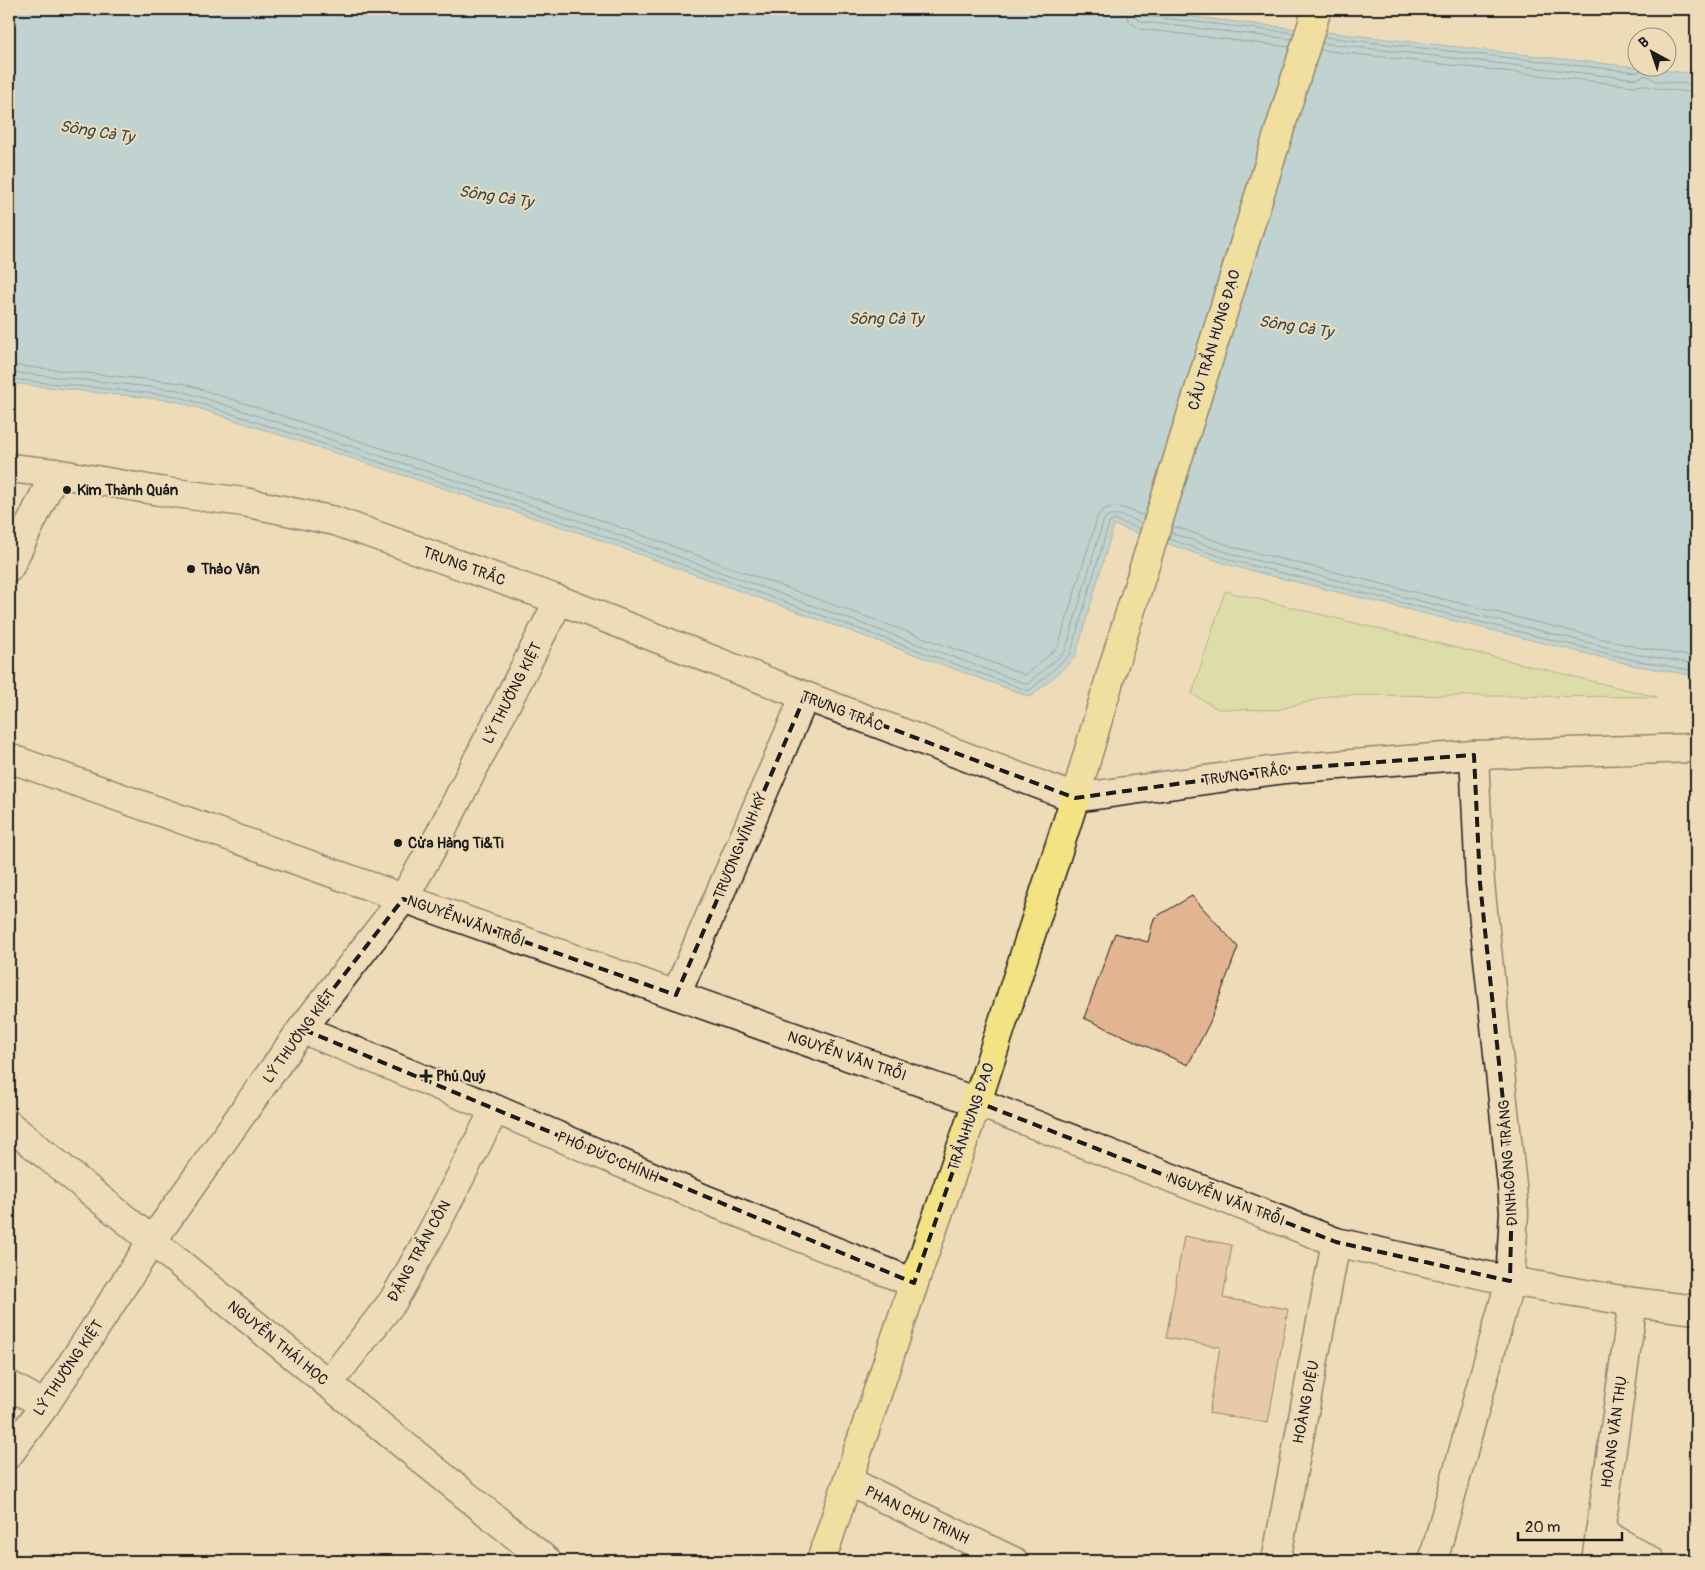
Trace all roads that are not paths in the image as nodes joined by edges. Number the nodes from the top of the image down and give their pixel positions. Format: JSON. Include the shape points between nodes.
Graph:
{"nodes":[{"id":1,"x":1317,"y":9,"type":"edge"},
{"id":2,"x":9,"y":468,"type":"edge"},
{"id":3,"x":55,"y":473,"type":"junction"},
{"id":4,"x":9,"y":568,"type":"edge"},
{"id":5,"x":559,"y":600,"type":"junction"},
{"id":6,"x":1112,"y":671,"type":"joint"},
{"id":7,"x":805,"y":696,"type":"junction"},
{"id":8,"x":1696,"y":748,"type":"edge"},
{"id":9,"x":1474,"y":754,"type":"junction"},
{"id":10,"x":9,"y":758,"type":"edge"},
{"id":11,"x":1075,"y":798,"type":"junction"},
{"id":12,"x":403,"y":898,"type":"junction"},
{"id":13,"x":676,"y":995,"type":"junction"},
{"id":14,"x":302,"y":1029,"type":"junction"},
{"id":15,"x":977,"y":1102,"type":"junction"},
{"id":16,"x":495,"y":1109,"type":"junction"},
{"id":17,"x":9,"y":1125,"type":"edge"},
{"id":18,"x":152,"y":1241,"type":"junction"},
{"id":19,"x":1336,"y":1242,"type":"junction"},
{"id":20,"x":1510,"y":1281,"type":"junction"},
{"id":21,"x":914,"y":1282,"type":"junction"},
{"id":22,"x":1633,"y":1302,"type":"junction"},
{"id":23,"x":1696,"y":1310,"type":"edge"},
{"id":24,"x":328,"y":1384,"type":"junction"},
{"id":25,"x":9,"y":1385,"type":"edge"},
{"id":26,"x":45,"y":1406,"type":"junction"},
{"id":27,"x":9,"y":1454,"type":"edge"},
{"id":28,"x":848,"y":1481,"type":"junction"},
{"id":29,"x":1600,"y":1531,"type":"junction"},
{"id":30,"x":547,"y":1561,"type":"edge"},
{"id":31,"x":821,"y":1561,"type":"edge"},
{"id":32,"x":1013,"y":1561,"type":"edge"},
{"id":33,"x":1276,"y":1561,"type":"edge"},
{"id":34,"x":1433,"y":1561,"type":"edge"},
{"id":35,"x":1596,"y":1561,"type":"edge"},
{"id":36,"x":1651,"y":1561,"type":"edge"}],
"edges":[{"from":1,"to":6,"type":"main road","name":"CẦU TRẦN HƯNG ĐẠO"},
{"from":2,"to":3,"type":"street","name":"TRƯNG TRẮC"},
{"from":3,"to":4,"type":"street"},
{"from":3,"to":5,"type":"street","name":"TRƯNG TRẮC","via":[[159,492],[244,502],[335,521]]},
{"from":5,"to":7,"type":"street","name":"TRƯNG TRẮC"},
{"from":5,"to":12,"type":"street","name":"LÝ THƯỜNG KIỆT","via":[[439,836]]},
{"from":6,"to":11,"type":"main road","name":"TRẦN HƯNG ĐẠO"},
{"from":7,"to":11,"type":"street","name":"TRƯNG TRẮC"},
{"from":7,"to":13,"type":"street","name":"TRƯƠNG VĨNH KÝ"},
{"from":8,"to":9,"type":"street","name":"TRƯNG TRẮC"},
{"from":9,"to":11,"type":"street","name":"TRƯNG TRẮC","via":[[1285,769]]},
{"from":9,"to":20,"type":"street","name":"ĐINH CÔNG TRÁNG","via":[[1480,883],[1514,1212]]},
{"from":10,"to":12,"type":"street","name":"NGUYỄN VĂN TRỖI"},
{"from":11,"to":15,"type":"main road","name":"TRẦN HƯNG ĐẠO"},
{"from":12,"to":13,"type":"street","name":"NGUYỄN VĂN TRỖI"},
{"from":12,"to":14,"type":"street","name":"LÝ THƯỜNG KIỆT"},
{"from":13,"to":15,"type":"street","name":"NGUYỄN VĂN TRỖI"},
{"from":14,"to":16,"type":"street","name":"PHÓ ĐỨC CHÍNH"},
{"from":14,"to":18,"type":"street","name":"LÝ THƯỜNG KIỆT"},
{"from":15,"to":19,"type":"street","name":"NGUYỄN VĂN TRỖI"},
{"from":15,"to":21,"type":"main road","name":"TRẦN HƯNG ĐẠO"},
{"from":16,"to":21,"type":"street","name":"PHÓ ĐỨC CHÍNH","via":[[707,1200]]},
{"from":16,"to":24,"type":"street","name":"ĐẶNG TRẦN CÔN","via":[[393,1301]]},
{"from":17,"to":18,"type":"street","name":"NGUYỄN THÁI HỌC"},
{"from":18,"to":24,"type":"street","name":"NGUYỄN THÁI HỌC"},
{"from":18,"to":26,"type":"street","name":"LÝ THƯỜNG KIỆT"},
{"from":19,"to":20,"type":"street","name":"NGUYỄN VĂN TRỖI"},
{"from":19,"to":33,"type":"street","name":"HOÀNG DIỆU"},
{"from":20,"to":22,"type":"street","name":"NGUYỄN VĂN TRỖI"},
{"from":20,"to":34,"type":"street","name":"ĐINH CÔNG TRÁNG"},
{"from":21,"to":28,"type":"main road","name":"TRẦN HƯNG ĐẠO"},
{"from":22,"to":23,"type":"street","name":"NGUYỄN VĂN TRỖI"},
{"from":22,"to":29,"type":"street","name":"HOÀNG VĂN THỤ"},
{"from":24,"to":30,"type":"street","name":"NGUYỄN THÁI HỌC"},
{"from":25,"to":26,"type":"street"},
{"from":26,"to":27,"type":"street","name":"LÝ THƯỜNG KIỆT"},
{"from":28,"to":31,"type":"main road","name":"TRẦN HƯNG ĐẠO"},
{"from":28,"to":32,"type":"street","name":"PHAN CHU TRINH"},
{"from":29,"to":35,"type":"street","name":"HOÀNG VĂN THỤ"},
{"from":29,"to":36,"type":"street"}]}
